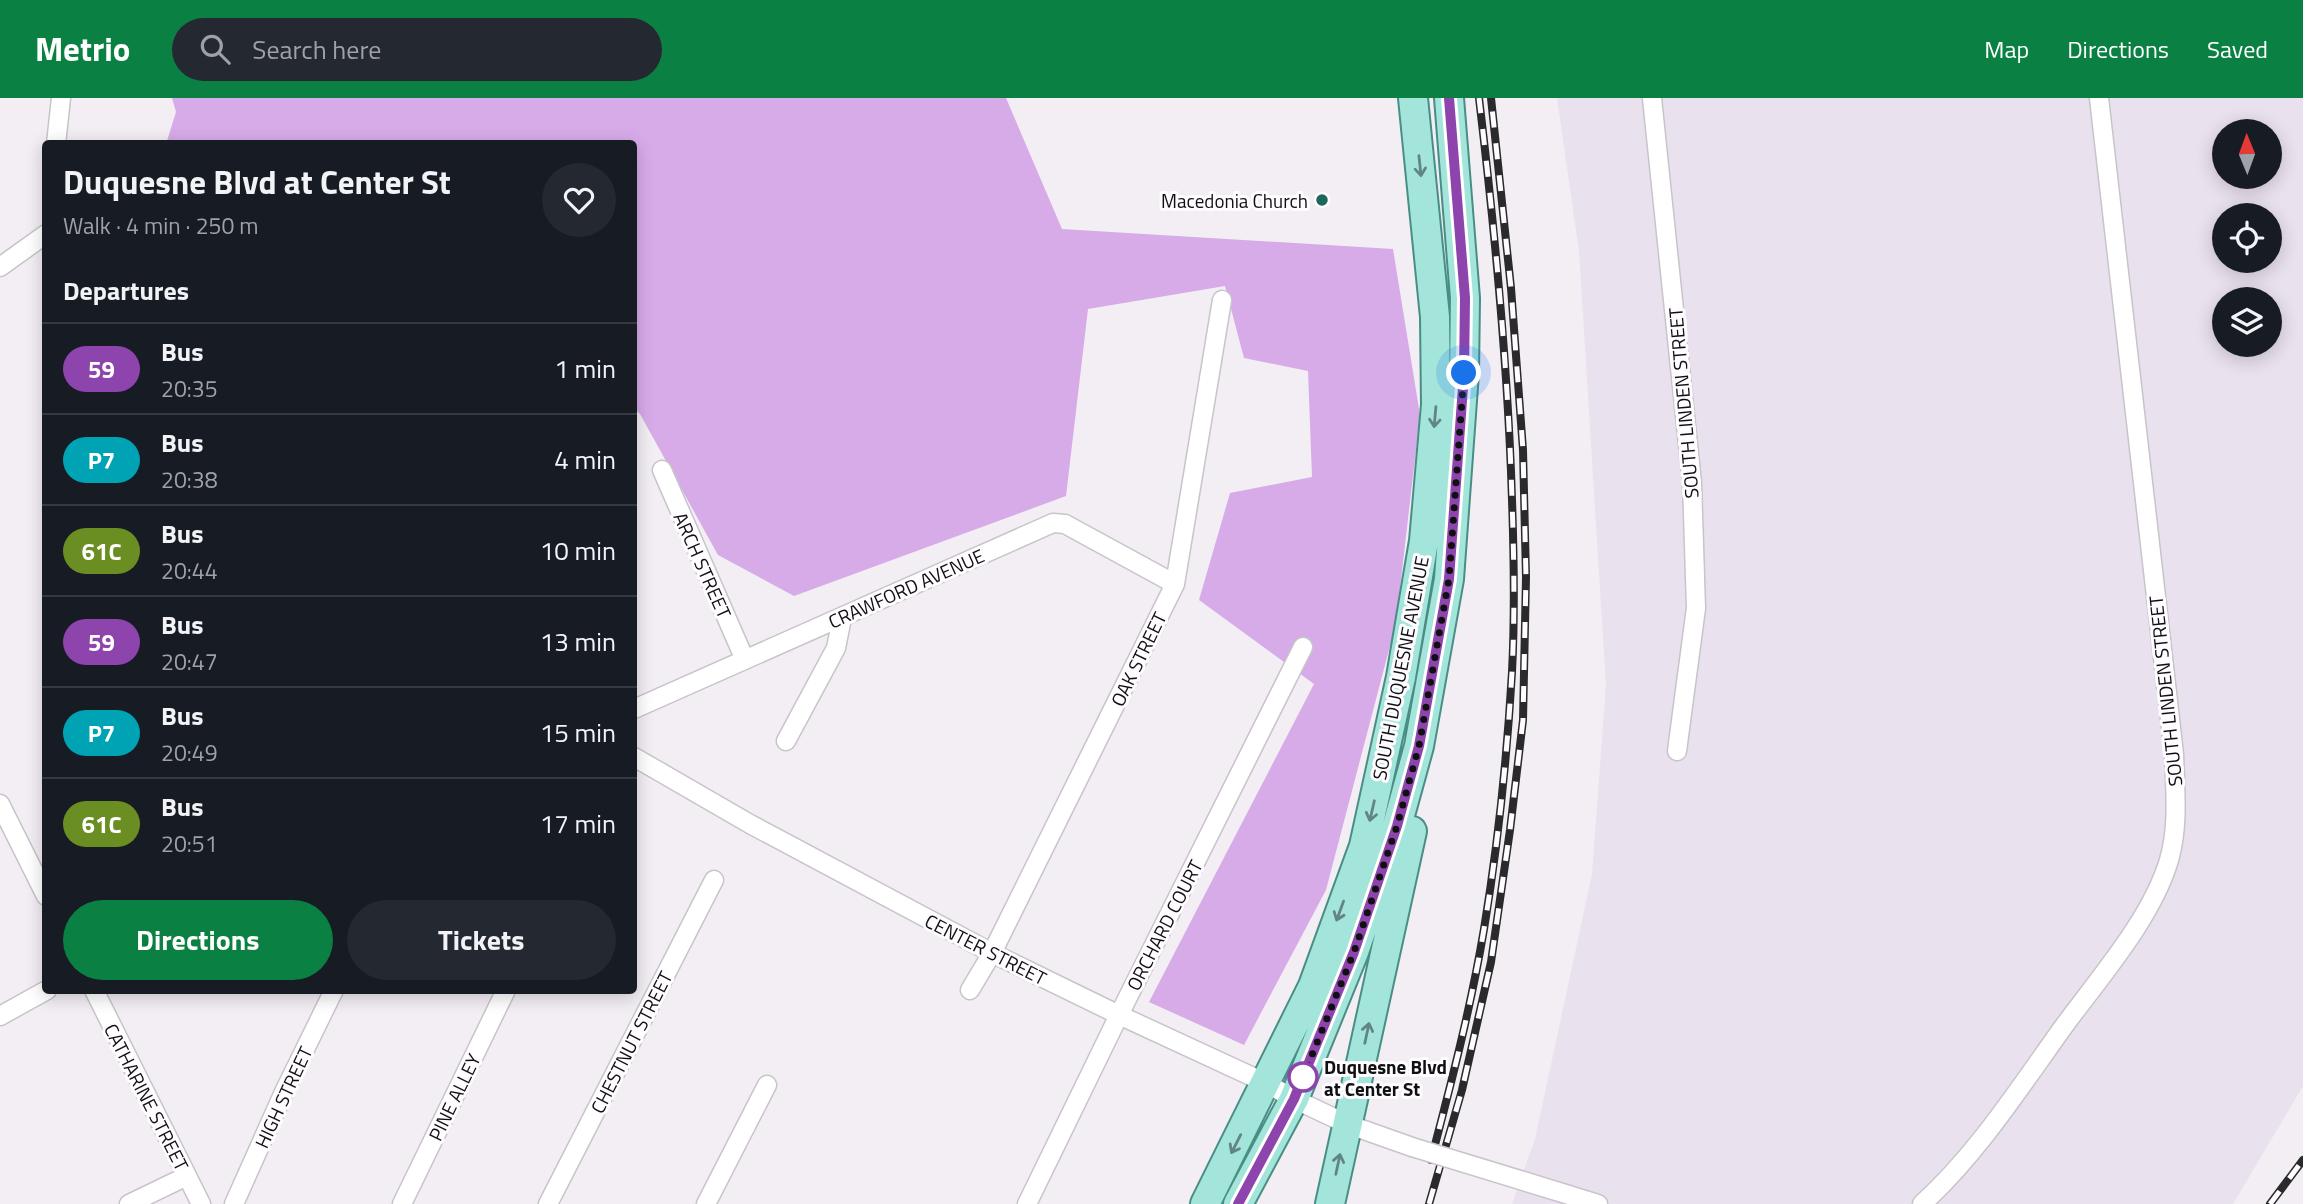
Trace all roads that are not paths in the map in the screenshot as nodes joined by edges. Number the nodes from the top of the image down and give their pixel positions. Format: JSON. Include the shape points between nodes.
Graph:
{"nodes":[{"id":1,"x":61,"y":98,"type":"edge"},
{"id":2,"x":1413,"y":98,"type":"edge"},
{"id":3,"x":1449,"y":98,"type":"edge"},
{"id":4,"x":1652,"y":98,"type":"edge"},
{"id":5,"x":2099,"y":98,"type":"edge"},
{"id":6,"x":56,"y":140,"type":"edge"},
{"id":7,"x":42,"y":237,"type":"edge"},
{"id":8,"x":0,"y":267,"type":"edge"},
{"id":9,"x":1222,"y":300,"type":"dead end"},
{"id":10,"x":662,"y":470,"type":"dead end"},
{"id":11,"x":1449,"y":579,"type":"junction"},
{"id":12,"x":1175,"y":584,"type":"junction"},
{"id":13,"x":842,"y":618,"type":"junction"},
{"id":14,"x":1303,"y":647,"type":"dead end"},
{"id":15,"x":745,"y":660,"type":"junction"},
{"id":16,"x":637,"y":708,"type":"edge"},
{"id":17,"x":786,"y":741,"type":"dead end"},
{"id":18,"x":1677,"y":751,"type":"dead end"},
{"id":19,"x":637,"y":759,"type":"edge"},
{"id":20,"x":0,"y":804,"type":"edge"},
{"id":21,"x":714,"y":880,"type":"dead end"},
{"id":22,"x":42,"y":888,"type":"edge"},
{"id":23,"x":992,"y":953,"type":"junction"},
{"id":24,"x":970,"y":989,"type":"dead end"},
{"id":25,"x":42,"y":993,"type":"edge"},
{"id":26,"x":96,"y":994,"type":"edge"},
{"id":27,"x":332,"y":994,"type":"edge"},
{"id":28,"x":504,"y":994,"type":"edge"},
{"id":29,"x":1118,"y":1015,"type":"junction"},
{"id":30,"x":0,"y":1016,"type":"edge"},
{"id":31,"x":1266,"y":1083,"type":"junction"},
{"id":32,"x":767,"y":1085,"type":"dead end"},
{"id":33,"x":1294,"y":1099,"type":"junction"},
{"id":34,"x":1347,"y":1124,"type":"junction"},
{"id":35,"x":187,"y":1176,"type":"junction"},
{"id":36,"x":129,"y":1204,"type":"edge"},
{"id":37,"x":201,"y":1204,"type":"edge"},
{"id":38,"x":234,"y":1204,"type":"edge"},
{"id":39,"x":402,"y":1204,"type":"edge"},
{"id":40,"x":548,"y":1204,"type":"edge"},
{"id":41,"x":706,"y":1204,"type":"edge"},
{"id":42,"x":1027,"y":1204,"type":"edge"},
{"id":43,"x":1205,"y":1204,"type":"edge"},
{"id":44,"x":1238,"y":1204,"type":"edge"},
{"id":45,"x":1330,"y":1204,"type":"edge"},
{"id":46,"x":1598,"y":1204,"type":"edge"},
{"id":47,"x":1922,"y":1204,"type":"edge"}],
"edges":[{"from":1,"to":6,"type":"street"},
{"from":2,"to":31,"type":"main road","name":"SOUTH DUQUESNE AVENUE","one_way":true,"via":[[1435,317],[1436,405],[1424,541],[1402,677],[1364,846],[1313,986]]},
{"from":3,"to":11,"type":"main road","name":"SOUTH DUQUESNE AVENUE","via":[[1465,298],[1461,433]]},
{"from":4,"to":18,"type":"street","name":"SOUTH LINDEN STREET","via":[[1692,483],[1696,608]]},
{"from":5,"to":47,"type":"street","name":"SOUTH LINDEN STREET","via":[[2177,811],[2169,860],[2142,919],[1984,1136],[1952,1177]]},
{"from":7,"to":8,"type":"street"},
{"from":9,"to":12,"type":"street","name":"OAK STREET"},
{"from":10,"to":15,"type":"street","name":"ARCH STREET"},
{"from":11,"to":33,"type":"main road","name":"SOUTH DUQUESNE AVENUE","via":[[1419,746],[1397,826],[1354,952]]},
{"from":34,"to":11,"type":"main road","one_way":true,"via":[[1427,761]]},
{"from":12,"to":13,"type":"street","name":"CRAWFORD AVENUE","via":[[1065,524],[1053,523]]},
{"from":12,"to":23,"type":"street","name":"OAK STREET"},
{"from":13,"to":15,"type":"street","name":"CRAWFORD AVENUE"},
{"from":13,"to":17,"type":"street","via":[[836,648]]},
{"from":14,"to":29,"type":"street","name":"ORCHARD COURT"},
{"from":15,"to":16,"type":"street","name":"CRAWFORD AVENUE"},
{"from":19,"to":23,"type":"street","name":"CENTER STREET"},
{"from":20,"to":22,"type":"street"},
{"from":21,"to":40,"type":"street","name":"CHESTNUT STREET"},
{"from":23,"to":24,"type":"street","name":"OAK STREET"},
{"from":23,"to":29,"type":"street","name":"CENTER STREET"},
{"from":25,"to":30,"type":"street"},
{"from":26,"to":35,"type":"street","name":"CATHARINE STREET"},
{"from":27,"to":38,"type":"street","name":"HIGH STREET"},
{"from":28,"to":39,"type":"street","name":"PINE ALLEY"},
{"from":29,"to":31,"type":"street","name":"CENTER STREET"},
{"from":29,"to":42,"type":"street","name":"ORCHARD COURT"},
{"from":31,"to":33,"type":"street","name":"CENTER STREET"},
{"from":31,"to":43,"type":"main road","name":"SOUTH DUQUESNE AVENUE","one_way":true},
{"from":32,"to":41,"type":"street"},
{"from":33,"to":34,"type":"street","name":"CENTER STREET"},
{"from":33,"to":44,"type":"main road","name":"SOUTH DUQUESNE AVENUE"},
{"from":45,"to":34,"type":"main road","one_way":true},
{"from":34,"to":46,"type":"street","bridge":true},
{"from":35,"to":36,"type":"street"},
{"from":35,"to":37,"type":"street","name":"CATHARINE STREET"}]}
